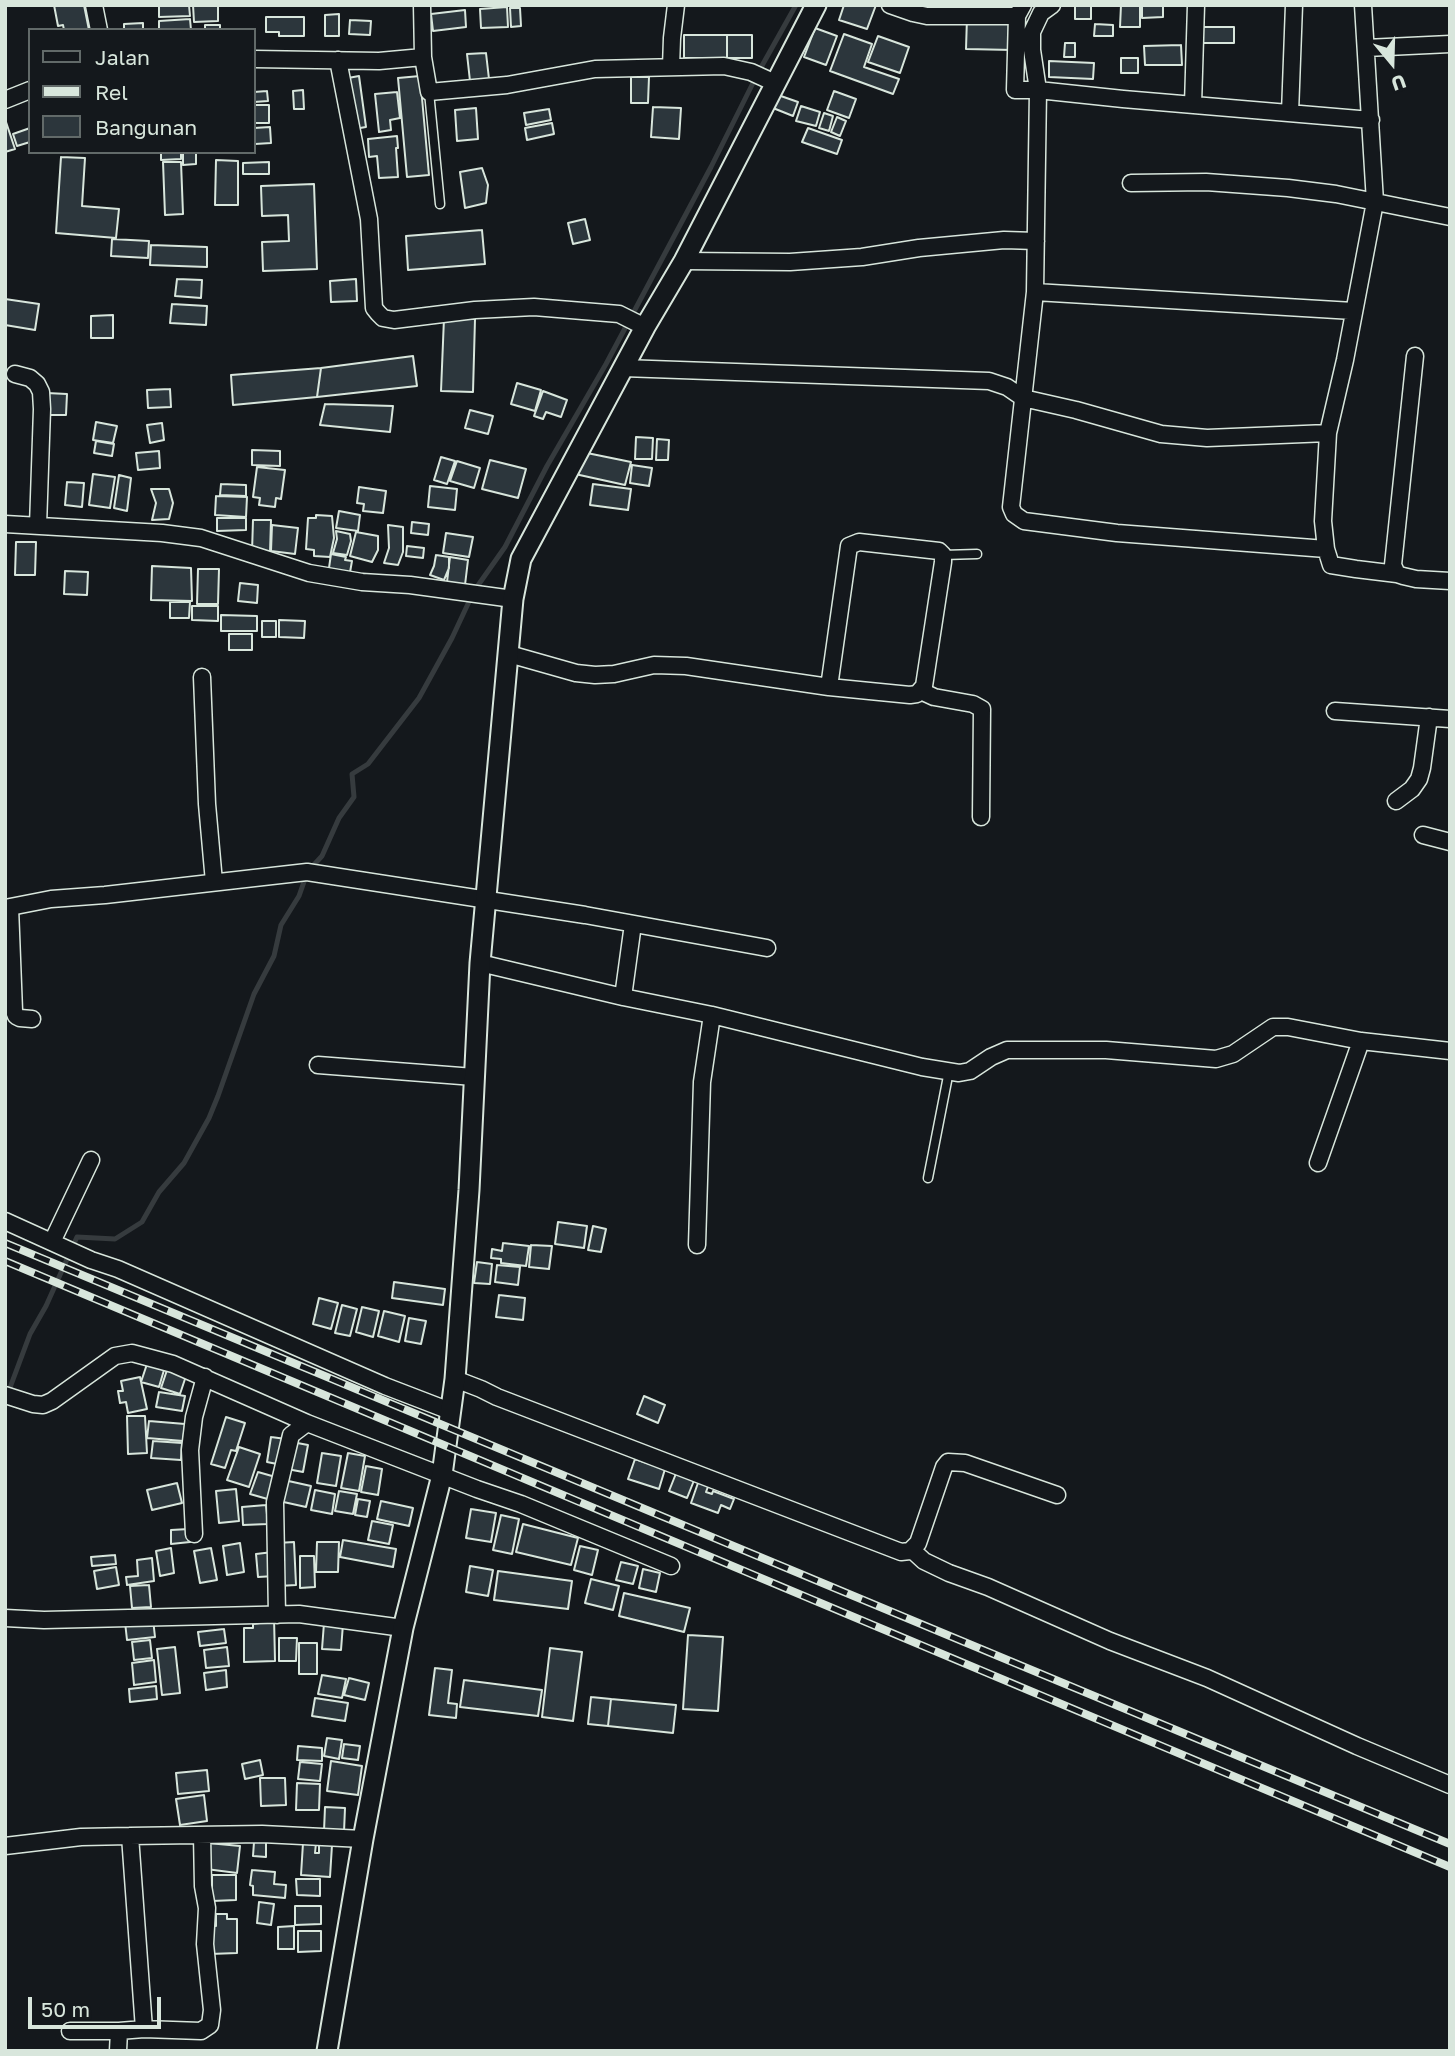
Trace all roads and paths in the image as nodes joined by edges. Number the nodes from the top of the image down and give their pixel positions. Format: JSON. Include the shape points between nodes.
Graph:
{"nodes":[{"id":1,"x":94,"y":5,"type":"edge"},
{"id":2,"x":422,"y":5,"type":"edge"},
{"id":3,"x":676,"y":5,"type":"edge"},
{"id":4,"x":816,"y":5,"type":"edge"},
{"id":5,"x":890,"y":5,"type":"edge"},
{"id":6,"x":1052,"y":5,"type":"edge"},
{"id":7,"x":1196,"y":5,"type":"edge"},
{"id":8,"x":1294,"y":5,"type":"edge"},
{"id":9,"x":1363,"y":5,"type":"edge"},
{"id":10,"x":1020,"y":11,"type":"edge"},
{"id":11,"x":99,"y":28,"type":"edge"},
{"id":12,"x":1450,"y":44,"type":"edge"},
{"id":13,"x":1366,"y":48,"type":"junction"},
{"id":14,"x":423,"y":57,"type":"junction"},
{"id":15,"x":256,"y":58,"type":"edge"},
{"id":16,"x":338,"y":60,"type":"junction"},
{"id":17,"x":671,"y":67,"type":"junction"},
{"id":18,"x":775,"y":83,"type":"junction"},
{"id":19,"x":1038,"y":90,"type":"junction"},
{"id":20,"x":28,"y":91,"type":"edge"},
{"id":21,"x":429,"y":92,"type":"junction"},
{"id":22,"x":5,"y":100,"type":"edge"},
{"id":23,"x":1193,"y":105,"type":"junction"},
{"id":24,"x":1290,"y":113,"type":"junction"},
{"id":25,"x":1371,"y":120,"type":"junction"},
{"id":26,"x":1131,"y":183,"type":"dead end"},
{"id":27,"x":1375,"y":202,"type":"junction"},
{"id":28,"x":440,"y":204,"type":"dead end"},
{"id":29,"x":1450,"y":217,"type":"edge"},
{"id":30,"x":1036,"y":241,"type":"junction"},
{"id":31,"x":684,"y":261,"type":"junction"},
{"id":32,"x":1035,"y":292,"type":"junction"},
{"id":33,"x":1353,"y":311,"type":"junction"},
{"id":34,"x":641,"y":325,"type":"junction"},
{"id":35,"x":1415,"y":356,"type":"dead end"},
{"id":36,"x":623,"y":368,"type":"junction"},
{"id":37,"x":15,"y":374,"type":"dead end"},
{"id":38,"x":1023,"y":398,"type":"junction"},
{"id":39,"x":1328,"y":433,"type":"junction"},
{"id":40,"x":5,"y":524,"type":"edge"},
{"id":41,"x":38,"y":526,"type":"junction"},
{"id":42,"x":1325,"y":549,"type":"junction"},
{"id":43,"x":977,"y":554,"type":"dead end"},
{"id":44,"x":943,"y":555,"type":"junction"},
{"id":45,"x":1397,"y":574,"type":"junction"},
{"id":46,"x":1450,"y":581,"type":"edge"},
{"id":47,"x":513,"y":599,"type":"junction"},
{"id":48,"x":509,"y":654,"type":"junction"},
{"id":49,"x":202,"y":677,"type":"dead end"},
{"id":50,"x":829,"y":687,"type":"junction"},
{"id":51,"x":921,"y":691,"type":"junction"},
{"id":52,"x":1335,"y":710,"type":"dead end"},
{"id":53,"x":1429,"y":718,"type":"junction"},
{"id":54,"x":1450,"y":719,"type":"edge"},
{"id":55,"x":1396,"y":801,"type":"dead end"},
{"id":56,"x":981,"y":817,"type":"dead end"},
{"id":57,"x":1423,"y":835,"type":"dead end"},
{"id":58,"x":1450,"y":842,"type":"edge"},
{"id":59,"x":214,"y":882,"type":"junction"},
{"id":60,"x":486,"y":901,"type":"junction"},
{"id":61,"x":8,"y":907,"type":"edge"},
{"id":62,"x":633,"y":924,"type":"junction"},
{"id":63,"x":767,"y":948,"type":"dead end"},
{"id":64,"x":481,"y":962,"type":"junction"},
{"id":65,"x":623,"y":997,"type":"junction"},
{"id":66,"x":712,"y":1015,"type":"junction"},
{"id":67,"x":32,"y":1018,"type":"dead end"},
{"id":68,"x":1361,"y":1041,"type":"junction"},
{"id":69,"x":1450,"y":1051,"type":"edge"},
{"id":70,"x":318,"y":1065,"type":"dead end"},
{"id":71,"x":949,"y":1071,"type":"junction"},
{"id":72,"x":474,"y":1077,"type":"junction"},
{"id":73,"x":91,"y":1160,"type":"dead end"},
{"id":74,"x":1318,"y":1163,"type":"dead end"},
{"id":75,"x":928,"y":1178,"type":"dead end"},
{"id":76,"x":5,"y":1221,"type":"edge"},
{"id":77,"x":55,"y":1243,"type":"junction"},
{"id":78,"x":697,"y":1245,"type":"dead end"},
{"id":79,"x":205,"y":1377,"type":"junction"},
{"id":80,"x":455,"y":1379,"type":"junction"},
{"id":81,"x":5,"y":1395,"type":"edge"},
{"id":82,"x":450,"y":1411,"type":"junction"},
{"id":83,"x":307,"y":1423,"type":"junction"},
{"id":84,"x":442,"y":1475,"type":"junction"},
{"id":85,"x":1057,"y":1495,"type":"dead end"},
{"id":86,"x":194,"y":1534,"type":"dead end"},
{"id":87,"x":912,"y":1550,"type":"junction"},
{"id":88,"x":671,"y":1566,"type":"dead end"},
{"id":89,"x":277,"y":1615,"type":"junction"},
{"id":90,"x":5,"y":1618,"type":"edge"},
{"id":91,"x":403,"y":1628,"type":"junction"},
{"id":92,"x":1450,"y":1785,"type":"edge"},
{"id":93,"x":202,"y":1835,"type":"junction"},
{"id":94,"x":130,"y":1836,"type":"junction"},
{"id":95,"x":363,"y":1839,"type":"junction"},
{"id":96,"x":5,"y":1846,"type":"edge"},
{"id":97,"x":144,"y":2029,"type":"junction"},
{"id":98,"x":70,"y":2031,"type":"dead end"},
{"id":99,"x":119,"y":2031,"type":"junction"},
{"id":100,"x":118,"y":2051,"type":"edge"},
{"id":101,"x":327,"y":2051,"type":"edge"}],
"edges":[{"from":1,"to":11,"type":"street"},
{"from":2,"to":14,"type":"street"},
{"from":3,"to":17,"type":"street"},
{"from":4,"to":18,"type":"street"},
{"from":5,"to":10,"type":"street","via":[[927,16]]},
{"from":6,"to":19,"type":"street","via":[[1041,13],[1032,32]]},
{"from":7,"to":23,"type":"street"},
{"from":8,"to":24,"type":"street"},
{"from":9,"to":13,"type":"street"},
{"from":10,"to":19,"type":"street","via":[[1015,90]]},
{"from":12,"to":13,"type":"street"},
{"from":13,"to":25,"type":"street"},
{"from":14,"to":16,"type":"street"},
{"from":14,"to":21,"type":"street"},
{"from":15,"to":16,"type":"street"},
{"from":16,"to":34,"type":"street","via":[[369,219],[374,308],[383,318],[534,307],[619,314]]},
{"from":17,"to":18,"type":"street","via":[[724,66]]},
{"from":17,"to":21,"type":"street","via":[[595,69],[507,85]]},
{"from":18,"to":31,"type":"street"},
{"from":19,"to":23,"type":"street"},
{"from":19,"to":30,"type":"street"},
{"from":20,"to":22,"type":"street"},
{"from":21,"to":28,"type":"lane"},
{"from":23,"to":24,"type":"street"},
{"from":24,"to":25,"type":"street"},
{"from":25,"to":27,"type":"street"},
{"from":26,"to":27,"type":"street","via":[[1288,188]]},
{"from":27,"to":29,"type":"street"},
{"from":27,"to":33,"type":"street"},
{"from":30,"to":31,"type":"street","via":[[1004,240],[790,262]]},
{"from":30,"to":32,"type":"street"},
{"from":31,"to":34,"type":"street"},
{"from":32,"to":33,"type":"street"},
{"from":32,"to":38,"type":"street"},
{"from":33,"to":39,"type":"street"},
{"from":34,"to":36,"type":"street"},
{"from":35,"to":45,"type":"street","via":[[1393,565]]},
{"from":36,"to":38,"type":"street","via":[[989,381]]},
{"from":36,"to":47,"type":"street","via":[[521,559]]},
{"from":37,"to":41,"type":"street","via":[[30,378],[41,392]]},
{"from":38,"to":39,"type":"street","via":[[1161,434],[1207,438]]},
{"from":38,"to":42,"type":"street","via":[[1011,507],[1024,521]]},
{"from":39,"to":42,"type":"street"},
{"from":40,"to":41,"type":"street"},
{"from":41,"to":47,"type":"street","via":[[201,538],[309,573]]},
{"from":42,"to":45,"type":"street","via":[[1332,565]]},
{"from":43,"to":44,"type":"lane"},
{"from":44,"to":50,"type":"street","via":[[859,542],[849,546]]},
{"from":44,"to":51,"type":"street"},
{"from":45,"to":46,"type":"street"},
{"from":47,"to":48,"type":"street"},
{"from":48,"to":50,"type":"street","via":[[595,675],[654,665],[686,666]]},
{"from":48,"to":60,"type":"street"},
{"from":49,"to":59,"type":"street"},
{"from":50,"to":51,"type":"street","via":[[910,695]]},
{"from":51,"to":56,"type":"street","via":[[982,709]]},
{"from":52,"to":53,"type":"street"},
{"from":53,"to":54,"type":"street"},
{"from":53,"to":55,"type":"street","via":[[1419,779]]},
{"from":57,"to":58,"type":"street"},
{"from":59,"to":60,"type":"street","via":[[307,872]]},
{"from":59,"to":61,"type":"street"},
{"from":60,"to":62,"type":"street"},
{"from":60,"to":64,"type":"street"},
{"from":61,"to":67,"type":"street","via":[[14,1011],[20,1018]]},
{"from":62,"to":63,"type":"street"},
{"from":62,"to":65,"type":"street"},
{"from":64,"to":65,"type":"street"},
{"from":64,"to":72,"type":"street"},
{"from":65,"to":66,"type":"street"},
{"from":66,"to":71,"type":"street"},
{"from":66,"to":78,"type":"street","via":[[702,1082]]},
{"from":68,"to":69,"type":"street"},
{"from":68,"to":71,"type":"street","via":[[1273,1027],[1233,1055],[1216,1059],[1016,1049],[998,1053],[970,1071]]},
{"from":68,"to":74,"type":"street"},
{"from":70,"to":72,"type":"street"},
{"from":71,"to":75,"type":"lane"},
{"from":72,"to":80,"type":"street"},
{"from":73,"to":77,"type":"street"},
{"from":76,"to":77,"type":"street"},
{"from":77,"to":82,"type":"street"},
{"from":79,"to":81,"type":"street","via":[[124,1353],[43,1405]]},
{"from":79,"to":83,"type":"street"},
{"from":79,"to":86,"type":"street","via":[[190,1450]]},
{"from":80,"to":82,"type":"street"},
{"from":80,"to":87,"type":"street","via":[[901,1552]]},
{"from":82,"to":84,"type":"street"},
{"from":83,"to":84,"type":"street"},
{"from":83,"to":89,"type":"street","via":[[290,1436],[273,1511]]},
{"from":84,"to":88,"type":"street"},
{"from":84,"to":91,"type":"street"},
{"from":85,"to":87,"type":"street","via":[[965,1462],[948,1462]]},
{"from":87,"to":92,"type":"street","via":[[949,1573],[1207,1678]]},
{"from":89,"to":90,"type":"street"},
{"from":89,"to":91,"type":"street"},
{"from":91,"to":95,"type":"street"},
{"from":93,"to":94,"type":"street"},
{"from":93,"to":95,"type":"street"},
{"from":93,"to":97,"type":"street","via":[[210,2025],[201,2031]]},
{"from":94,"to":96,"type":"street"},
{"from":94,"to":97,"type":"street"},
{"from":95,"to":101,"type":"street"},
{"from":97,"to":99,"type":"street"},
{"from":98,"to":99,"type":"street"},
{"from":99,"to":100,"type":"street"}]}
